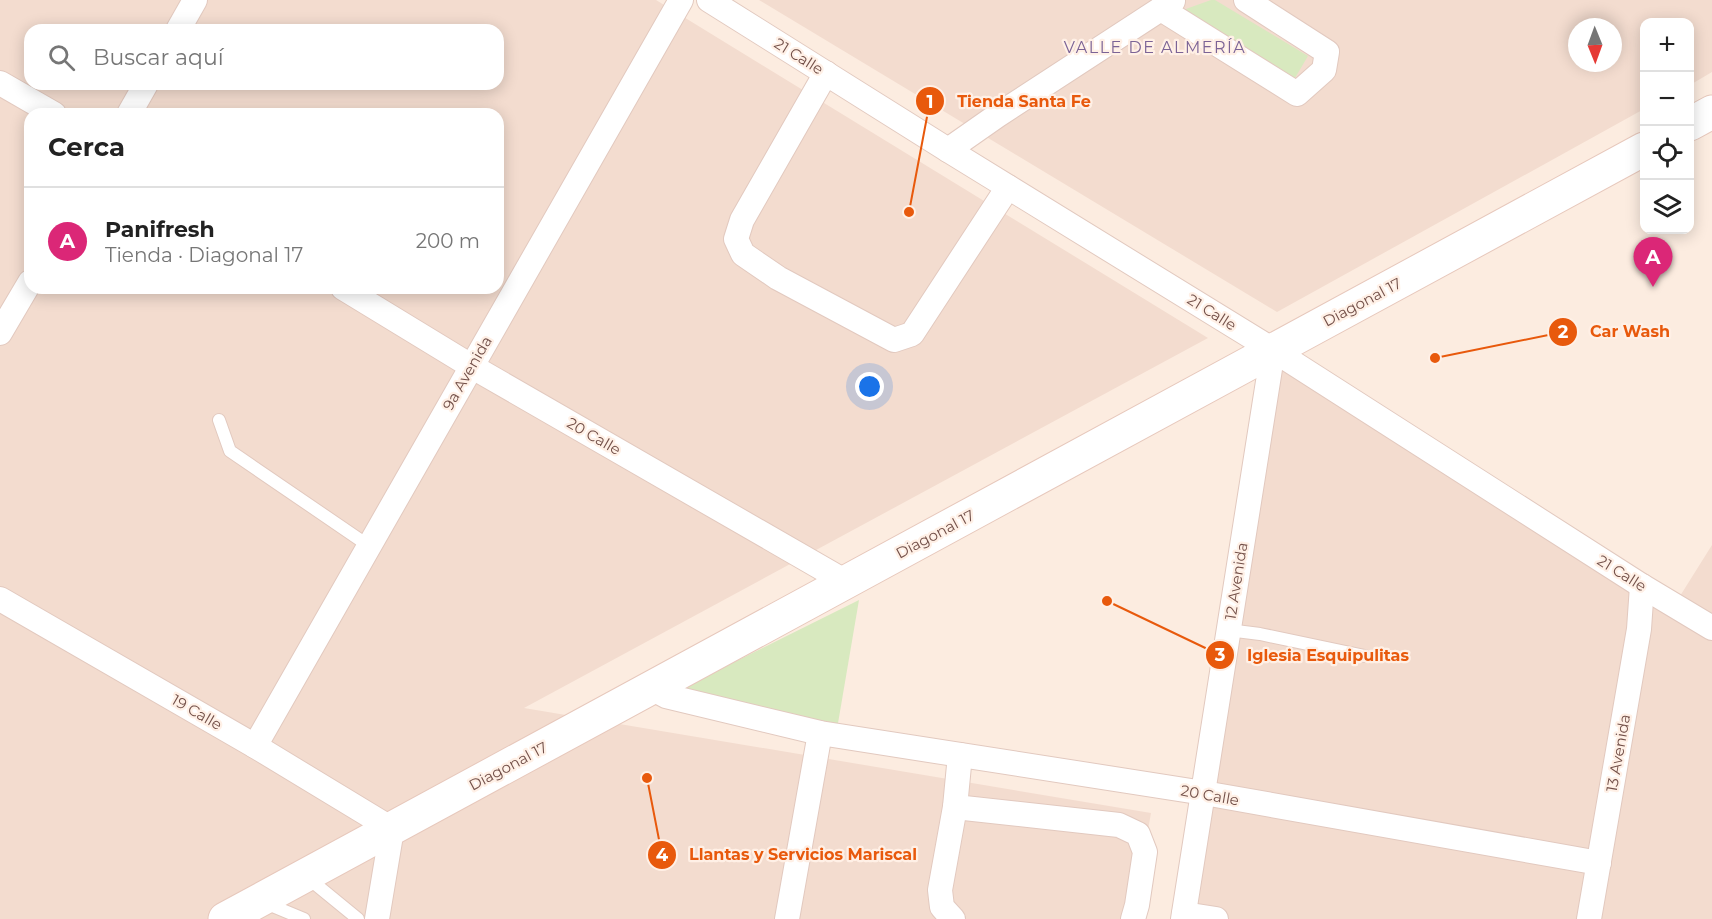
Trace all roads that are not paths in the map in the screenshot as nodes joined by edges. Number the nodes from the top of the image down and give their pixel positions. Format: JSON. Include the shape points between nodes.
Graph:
{"nodes":[{"id":1,"x":195,"y":0,"type":"edge"},
{"id":2,"x":681,"y":0,"type":"edge"},
{"id":3,"x":709,"y":0,"type":"edge"},
{"id":4,"x":1246,"y":0,"type":"edge"},
{"id":5,"x":1168,"y":4,"type":"edge"},
{"id":6,"x":181,"y":24,"type":"edge"},
{"id":7,"x":826,"y":73,"type":"junction"},
{"id":8,"x":0,"y":83,"type":"edge"},
{"id":9,"x":143,"y":90,"type":"edge"},
{"id":10,"x":44,"y":108,"type":"edge"},
{"id":11,"x":132,"y":108,"type":"edge"},
{"id":12,"x":1712,"y":112,"type":"edge"},
{"id":13,"x":1694,"y":121,"type":"edge"},
{"id":14,"x":948,"y":150,"type":"junction"},
{"id":15,"x":1640,"y":151,"type":"edge"},
{"id":16,"x":1008,"y":187,"type":"junction"},
{"id":17,"x":24,"y":292,"type":"edge"},
{"id":18,"x":353,"y":294,"type":"edge"},
{"id":19,"x":0,"y":333,"type":"edge"},
{"id":20,"x":1273,"y":350,"type":"junction"},
{"id":21,"x":471,"y":366,"type":"junction"},
{"id":22,"x":219,"y":420,"type":"dead end"},
{"id":23,"x":369,"y":546,"type":"junction"},
{"id":24,"x":846,"y":582,"type":"junction"},
{"id":25,"x":1642,"y":586,"type":"junction"},
{"id":26,"x":0,"y":599,"type":"edge"},
{"id":27,"x":1712,"y":628,"type":"edge"},
{"id":28,"x":1228,"y":630,"type":"junction"},
{"id":29,"x":1365,"y":656,"type":"dead end"},
{"id":30,"x":651,"y":688,"type":"junction"},
{"id":31,"x":820,"y":733,"type":"junction"},
{"id":32,"x":255,"y":746,"type":"junction"},
{"id":33,"x":960,"y":755,"type":"junction"},
{"id":34,"x":1204,"y":793,"type":"junction"},
{"id":35,"x":955,"y":807,"type":"junction"},
{"id":36,"x":392,"y":829,"type":"junction"},
{"id":37,"x":1599,"y":863,"type":"junction"},
{"id":38,"x":306,"y":875,"type":"junction"},
{"id":39,"x":259,"y":901,"type":"junction"},
{"id":40,"x":1184,"y":917,"type":"edge"},
{"id":41,"x":225,"y":919,"type":"edge"},
{"id":42,"x":304,"y":919,"type":"edge"},
{"id":43,"x":358,"y":919,"type":"edge"},
{"id":44,"x":377,"y":919,"type":"edge"},
{"id":45,"x":787,"y":919,"type":"edge"},
{"id":46,"x":953,"y":919,"type":"edge"},
{"id":47,"x":1133,"y":919,"type":"edge"},
{"id":48,"x":1216,"y":919,"type":"edge"},
{"id":49,"x":1589,"y":919,"type":"edge"}],
"edges":[{"from":1,"to":6,"type":"street"},
{"from":2,"to":21,"type":"street","name":"9a Avenida"},
{"from":3,"to":7,"type":"street","name":"21 Calle"},
{"from":4,"to":5,"type":"street","via":[[1327,52],[1324,70],[1297,94]]},
{"from":5,"to":14,"type":"street"},
{"from":7,"to":14,"type":"street","name":"21 Calle"},
{"from":7,"to":16,"type":"street","via":[[742,220],[736,239],[743,254],[778,278],[894,340],[912,334]]},
{"from":8,"to":10,"type":"street"},
{"from":9,"to":11,"type":"street"},
{"from":12,"to":13,"type":"main road"},
{"from":14,"to":16,"type":"street","name":"21 Calle"},
{"from":15,"to":20,"type":"main road","name":"Diagonal 17"},
{"from":16,"to":20,"type":"street","name":"21 Calle"},
{"from":17,"to":19,"type":"street"},
{"from":18,"to":21,"type":"street","name":"20 Calle"},
{"from":20,"to":24,"type":"main road","name":"Diagonal 17"},
{"from":20,"to":25,"type":"street","name":"21 Calle"},
{"from":20,"to":28,"type":"street","name":"12 Avenida"},
{"from":21,"to":23,"type":"street","name":"9a Avenida"},
{"from":21,"to":24,"type":"street","name":"20 Calle"},
{"from":22,"to":23,"type":"lane","via":[[230,451]]},
{"from":23,"to":32,"type":"street","name":"9a Avenida"},
{"from":24,"to":30,"type":"main road","name":"Diagonal 17"},
{"from":25,"to":27,"type":"street","name":"21 Calle"},
{"from":25,"to":37,"type":"street","name":"13 Avenida","via":[[1639,629]]},
{"from":26,"to":32,"type":"street","name":"19 Calle"},
{"from":28,"to":29,"type":"lane"},
{"from":28,"to":34,"type":"street","name":"12 Avenida"},
{"from":30,"to":31,"type":"street","name":"20 Calle","via":[[666,696]]},
{"from":30,"to":36,"type":"main road","name":"Diagonal 17"},
{"from":31,"to":33,"type":"street","name":"20 Calle"},
{"from":31,"to":45,"type":"street"},
{"from":32,"to":36,"type":"street","name":"19 Calle"},
{"from":33,"to":34,"type":"street","name":"20 Calle"},
{"from":33,"to":35,"type":"street"},
{"from":34,"to":37,"type":"street","name":"20 Calle"},
{"from":34,"to":40,"type":"street","name":"12 Avenida"},
{"from":35,"to":46,"type":"street","via":[[940,890],[942,907]]},
{"from":35,"to":47,"type":"street","via":[[1119,825],[1138,834],[1145,852]]},
{"from":36,"to":38,"type":"main road","name":"Diagonal 17"},
{"from":36,"to":44,"type":"street"},
{"from":37,"to":49,"type":"street","name":"13 Avenida"},
{"from":38,"to":39,"type":"main road","name":"Diagonal 17"},
{"from":38,"to":43,"type":"lane"},
{"from":39,"to":41,"type":"main road","name":"Diagonal 17"},
{"from":39,"to":42,"type":"lane"},
{"from":40,"to":48,"type":"street"}]}
